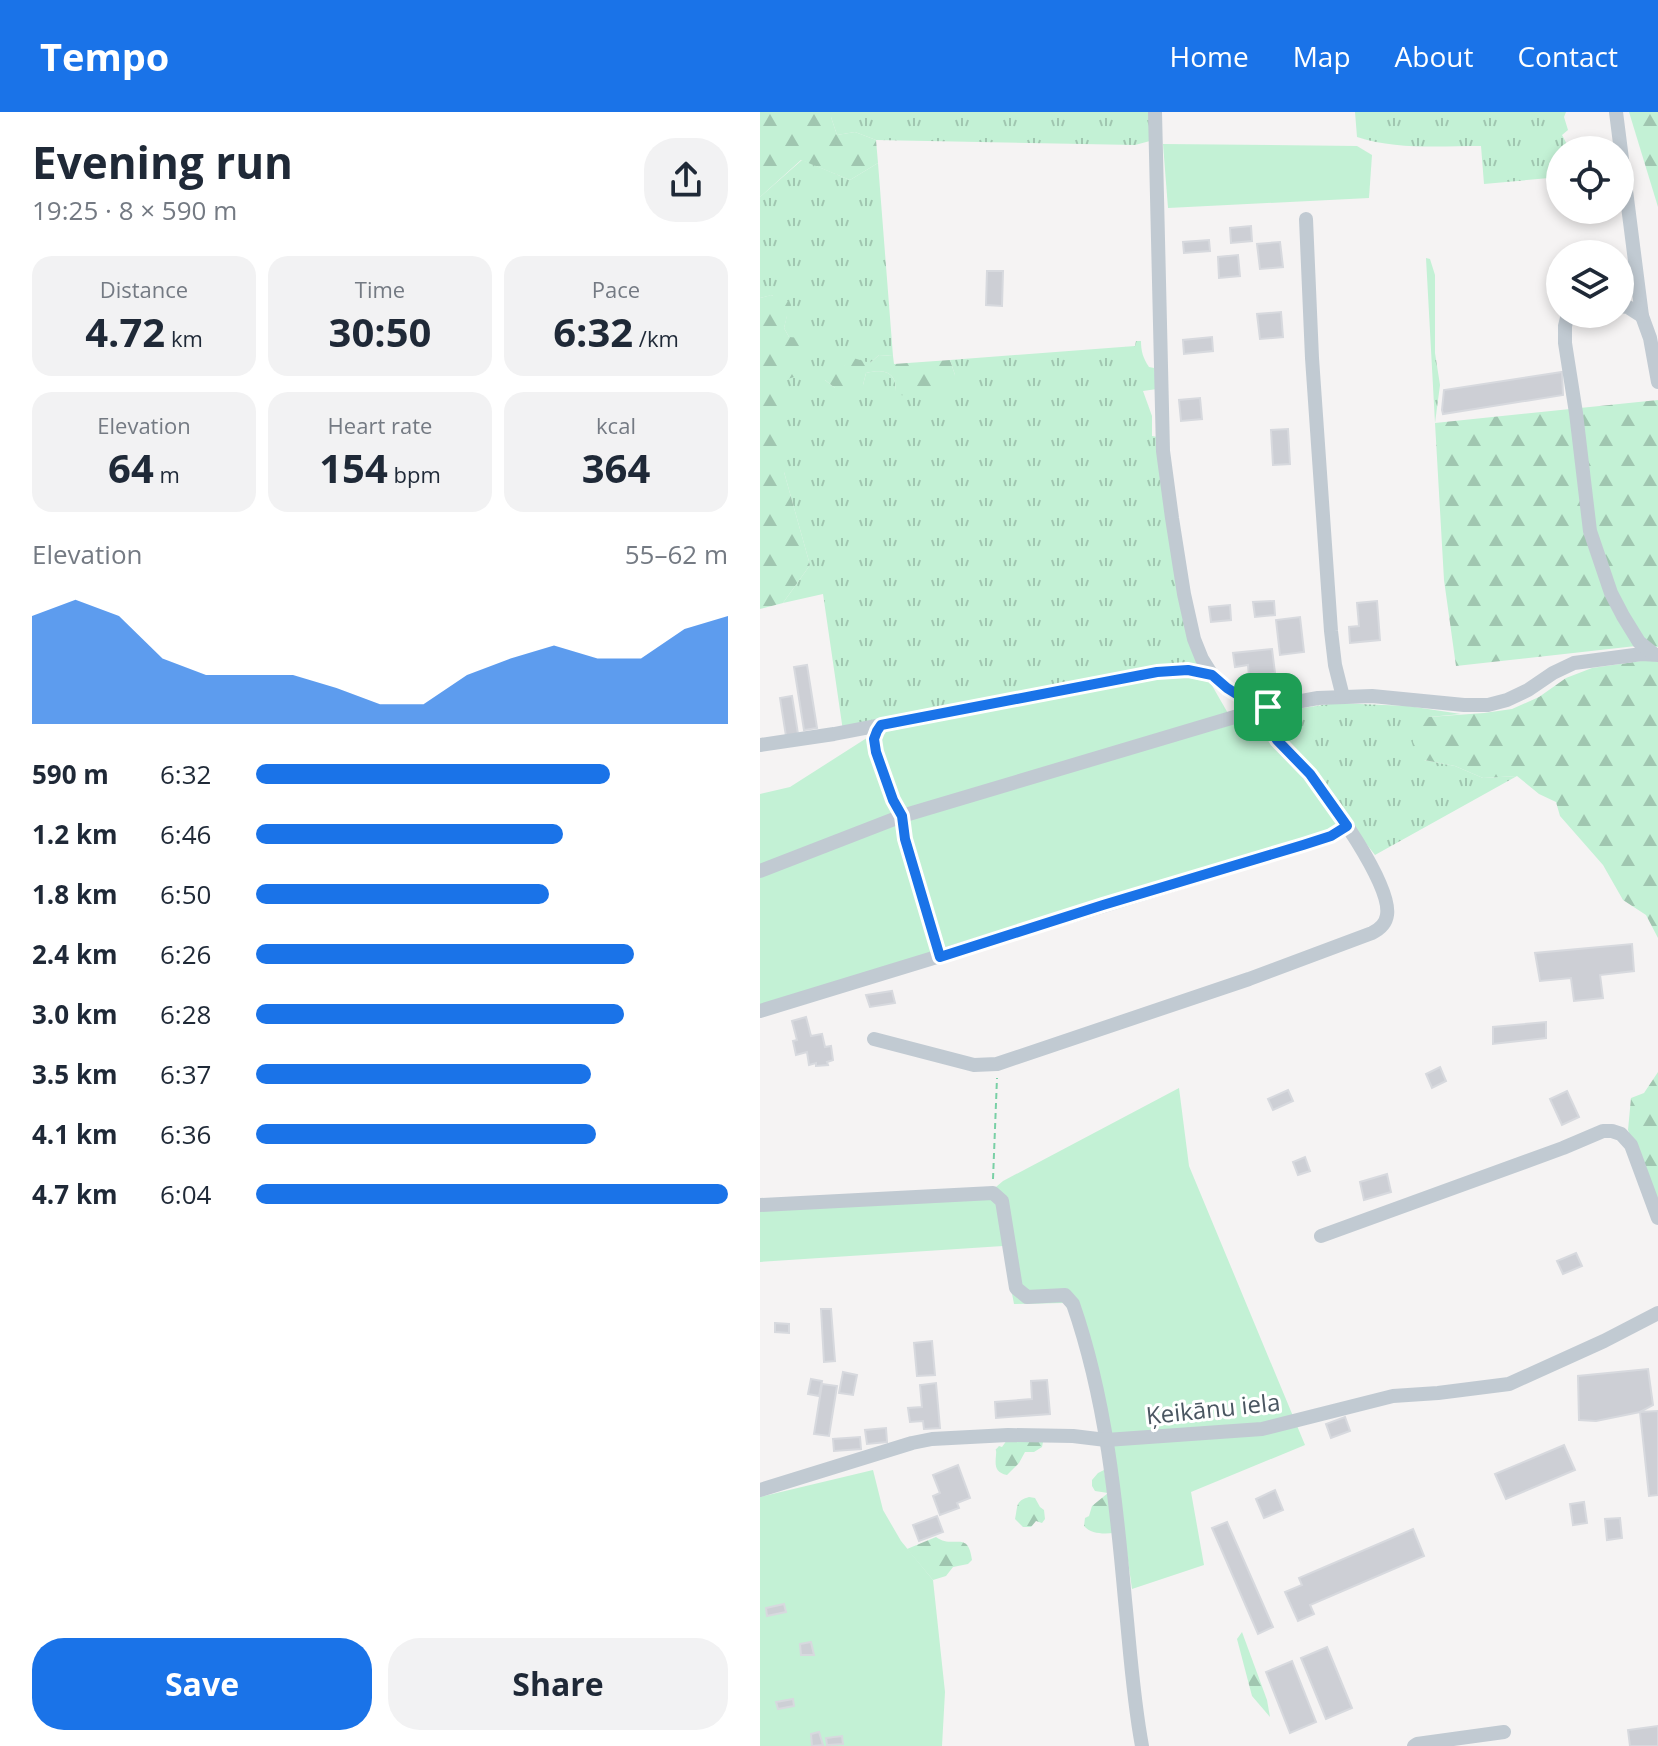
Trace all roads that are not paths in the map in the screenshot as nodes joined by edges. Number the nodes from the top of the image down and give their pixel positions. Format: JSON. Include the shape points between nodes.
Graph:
{"nodes":[{"id":1,"x":1155,"y":112,"type":"edge"},
{"id":2,"x":1616,"y":112,"type":"edge"},
{"id":3,"x":1306,"y":219,"type":"dead end"},
{"id":4,"x":1634,"y":311,"type":"edge"},
{"id":5,"x":1642,"y":316,"type":"junction"},
{"id":6,"x":1565,"y":328,"type":"edge"},
{"id":7,"x":1658,"y":382,"type":"edge"},
{"id":8,"x":1656,"y":655,"type":"edge"},
{"id":9,"x":1212,"y":675,"type":"junction"},
{"id":10,"x":1343,"y":697,"type":"junction"},
{"id":11,"x":1268,"y":707,"type":"junction"},
{"id":12,"x":881,"y":725,"type":"junction"},
{"id":13,"x":760,"y":745,"type":"edge"},
{"id":14,"x":902,"y":816,"type":"junction"},
{"id":15,"x":1347,"y":826,"type":"junction"},
{"id":16,"x":760,"y":871,"type":"edge"},
{"id":17,"x":940,"y":957,"type":"junction"},
{"id":18,"x":760,"y":1011,"type":"edge"},
{"id":19,"x":874,"y":1039,"type":"dead end"},
{"id":20,"x":760,"y":1205,"type":"edge"},
{"id":21,"x":1658,"y":1218,"type":"edge"},
{"id":22,"x":1321,"y":1236,"type":"dead end"},
{"id":23,"x":1658,"y":1313,"type":"edge"},
{"id":24,"x":1106,"y":1440,"type":"junction"},
{"id":25,"x":760,"y":1490,"type":"edge"},
{"id":26,"x":1504,"y":1732,"type":"dead end"},
{"id":27,"x":1142,"y":1746,"type":"edge"},
{"id":28,"x":1414,"y":1746,"type":"edge"}],
"edges":[{"from":1,"to":9,"type":"street","via":[[1163,451],[1187,609],[1194,639]]},
{"from":2,"to":5,"type":"street"},
{"from":3,"to":10,"type":"street","via":[[1331,631]]},
{"from":4,"to":5,"type":"street"},
{"from":5,"to":7,"type":"street"},
{"from":6,"to":8,"type":"street","via":[[1590,531],[1617,605],[1639,642]]},
{"from":8,"to":10,"type":"street","via":[[1574,663],[1528,690],[1488,705]]},
{"from":9,"to":11,"type":"street","via":[[1243,698]]},
{"from":9,"to":12,"type":"street","via":[[1157,672]]},
{"from":10,"to":11,"type":"street"},
{"from":11,"to":14,"type":"street"},
{"from":11,"to":15,"type":"street","via":[[1277,740],[1310,774]]},
{"from":12,"to":13,"type":"street"},
{"from":12,"to":14,"type":"street","via":[[874,739],[876,752]]},
{"from":14,"to":16,"type":"street"},
{"from":14,"to":17,"type":"street"},
{"from":15,"to":17,"type":"street","via":[[1331,836]]},
{"from":15,"to":19,"type":"street","via":[[1386,901],[1379,929],[997,1064],[974,1065]]},
{"from":17,"to":18,"type":"street"},
{"from":20,"to":24,"type":"street","via":[[993,1193],[1002,1201],[1016,1288],[1027,1297],[1065,1295],[1073,1304]]},
{"from":21,"to":22,"type":"street","via":[[1631,1145],[1621,1134],[1603,1131]]},
{"from":23,"to":24,"type":"street","name":"Ķeikānu iela","via":[[1509,1384],[1393,1396],[1262,1429]]},
{"from":24,"to":25,"type":"street","name":"Ķeikānu iela","via":[[1036,1435],[932,1439]]},
{"from":24,"to":27,"type":"street"},
{"from":26,"to":28,"type":"street"}]}
